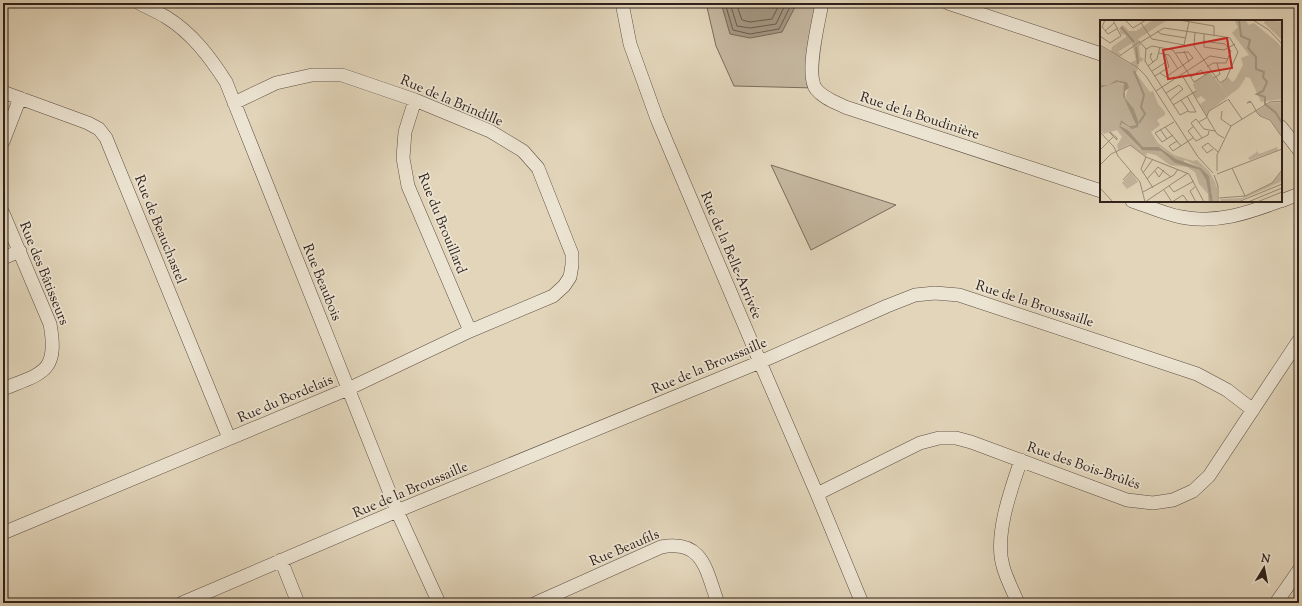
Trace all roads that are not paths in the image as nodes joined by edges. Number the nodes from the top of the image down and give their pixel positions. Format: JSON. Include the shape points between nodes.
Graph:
{"nodes":[{"id":1,"x":139,"y":3,"type":"edge"},
{"id":2,"x":622,"y":3,"type":"edge"},
{"id":3,"x":822,"y":3,"type":"edge"},
{"id":4,"x":948,"y":3,"type":"edge"},
{"id":5,"x":1100,"y":54,"type":"edge"},
{"id":6,"x":3,"y":92,"type":"edge"},
{"id":7,"x":20,"y":98,"type":"junction"},
{"id":8,"x":415,"y":100,"type":"junction"},
{"id":9,"x":234,"y":102,"type":"junction"},
{"id":10,"x":1282,"y":128,"type":"edge"},
{"id":11,"x":3,"y":142,"type":"edge"},
{"id":12,"x":1299,"y":150,"type":"edge"},
{"id":13,"x":1100,"y":191,"type":"edge"},
{"id":14,"x":1299,"y":194,"type":"edge"},
{"id":15,"x":1282,"y":201,"type":"edge"},
{"id":16,"x":1135,"y":202,"type":"edge"},
{"id":17,"x":1278,"y":202,"type":"edge"},
{"id":18,"x":3,"y":213,"type":"edge"},
{"id":19,"x":20,"y":251,"type":"junction"},
{"id":20,"x":3,"y":258,"type":"edge"},
{"id":21,"x":570,"y":277,"type":"joint"},
{"id":22,"x":470,"y":331,"type":"junction"},
{"id":23,"x":1299,"y":340,"type":"edge"},
{"id":24,"x":760,"y":362,"type":"junction"},
{"id":25,"x":348,"y":389,"type":"junction"},
{"id":26,"x":3,"y":390,"type":"edge"},
{"id":27,"x":1253,"y":410,"type":"junction"},
{"id":28,"x":229,"y":438,"type":"junction"},
{"id":29,"x":1021,"y":460,"type":"junction"},
{"id":30,"x":817,"y":494,"type":"junction"},
{"id":31,"x":397,"y":511,"type":"junction"},
{"id":32,"x":3,"y":533,"type":"edge"},
{"id":33,"x":281,"y":560,"type":"junction"},
{"id":34,"x":1299,"y":570,"type":"edge"},
{"id":35,"x":182,"y":603,"type":"edge"},
{"id":36,"x":298,"y":603,"type":"edge"},
{"id":37,"x":438,"y":603,"type":"edge"},
{"id":38,"x":536,"y":603,"type":"edge"},
{"id":39,"x":718,"y":603,"type":"edge"},
{"id":40,"x":861,"y":603,"type":"edge"},
{"id":41,"x":1018,"y":603,"type":"edge"},
{"id":42,"x":1276,"y":603,"type":"edge"}],
"edges":[{"from":1,"to":9,"type":"street","name":"Rue Beaubois","via":[[166,17],[192,37],[226,82]]},
{"from":2,"to":24,"type":"street","name":"Rue de la Belle-Arrivée","via":[[630,44],[657,119]]},
{"from":3,"to":13,"type":"street","name":"Rue de la Boudinière","via":[[813,50],[812,74],[815,88],[827,98],[845,107]]},
{"from":4,"to":5,"type":"street"},
{"from":6,"to":7,"type":"street","name":"Rue de Beauchastel"},
{"from":7,"to":11,"type":"street"},
{"from":7,"to":28,"type":"street","name":"Rue de Beauchastel","via":[[88,123],[99,129],[106,138]]},
{"from":8,"to":9,"type":"street","name":"Rue de la Brindille","via":[[342,75],[312,75],[276,84]]},
{"from":8,"to":21,"type":"street","name":"Rue de la Brindille","via":[[490,131],[523,151],[538,168],[572,254]]},
{"from":8,"to":22,"type":"street","name":"Rue du Brouillard","via":[[405,132],[403,158],[408,186]]},
{"from":9,"to":25,"type":"street","name":"Rue Beaubois"},
{"from":10,"to":12,"type":"street"},
{"from":14,"to":15,"type":"street"},
{"from":16,"to":17,"type":"street","via":[[1181,217],[1202,220],[1221,219]]},
{"from":18,"to":19,"type":"street","name":"Rue des Bâtisseurs"},
{"from":19,"to":20,"type":"street"},
{"from":19,"to":26,"type":"street","name":"Rue des Bâtisseurs","via":[[50,324],[52,351],[49,364],[41,373]]},
{"from":21,"to":22,"type":"street","name":"Rue du Bordelais","via":[[553,296]]},
{"from":22,"to":25,"type":"street","name":"Rue du Bordelais"},
{"from":23,"to":27,"type":"street","name":"Rue des Bois-Brûlés"},
{"from":24,"to":27,"type":"street","name":"Rue de la Broussaille","via":[[915,295],[959,295],[1197,374],[1227,390]]},
{"from":24,"to":30,"type":"street","name":"Rue de la Belle-Arrivée"},
{"from":24,"to":31,"type":"street","name":"Rue de la Broussaille"},
{"from":25,"to":28,"type":"street","name":"Rue du Bordelais"},
{"from":25,"to":31,"type":"street","name":"Rue Beaubois"},
{"from":27,"to":29,"type":"street","name":"Rue des Bois-Brûlés","via":[[1209,476],[1193,491],[1173,500],[1153,504],[1127,500]]},
{"from":28,"to":32,"type":"street","name":"Rue du Bordelais"},
{"from":29,"to":30,"type":"street","name":"Rue des Bois-Brûlés","via":[[971,442],[956,438],[939,438],[920,443]]},
{"from":29,"to":41,"type":"street","via":[[1010,491],[1000,549],[1003,566]]},
{"from":30,"to":40,"type":"street","name":"Rue de la Belle-Arrivée"},
{"from":31,"to":33,"type":"street","name":"Rue de la Broussaille"},
{"from":31,"to":37,"type":"street","name":"Rue Beaubois"},
{"from":33,"to":35,"type":"street","name":"Rue de la Broussaille"},
{"from":33,"to":36,"type":"street"},
{"from":34,"to":42,"type":"street"},
{"from":38,"to":39,"type":"street","name":"Rue Beaufils","via":[[661,547],[672,545],[684,546],[694,551],[702,560]]}]}
